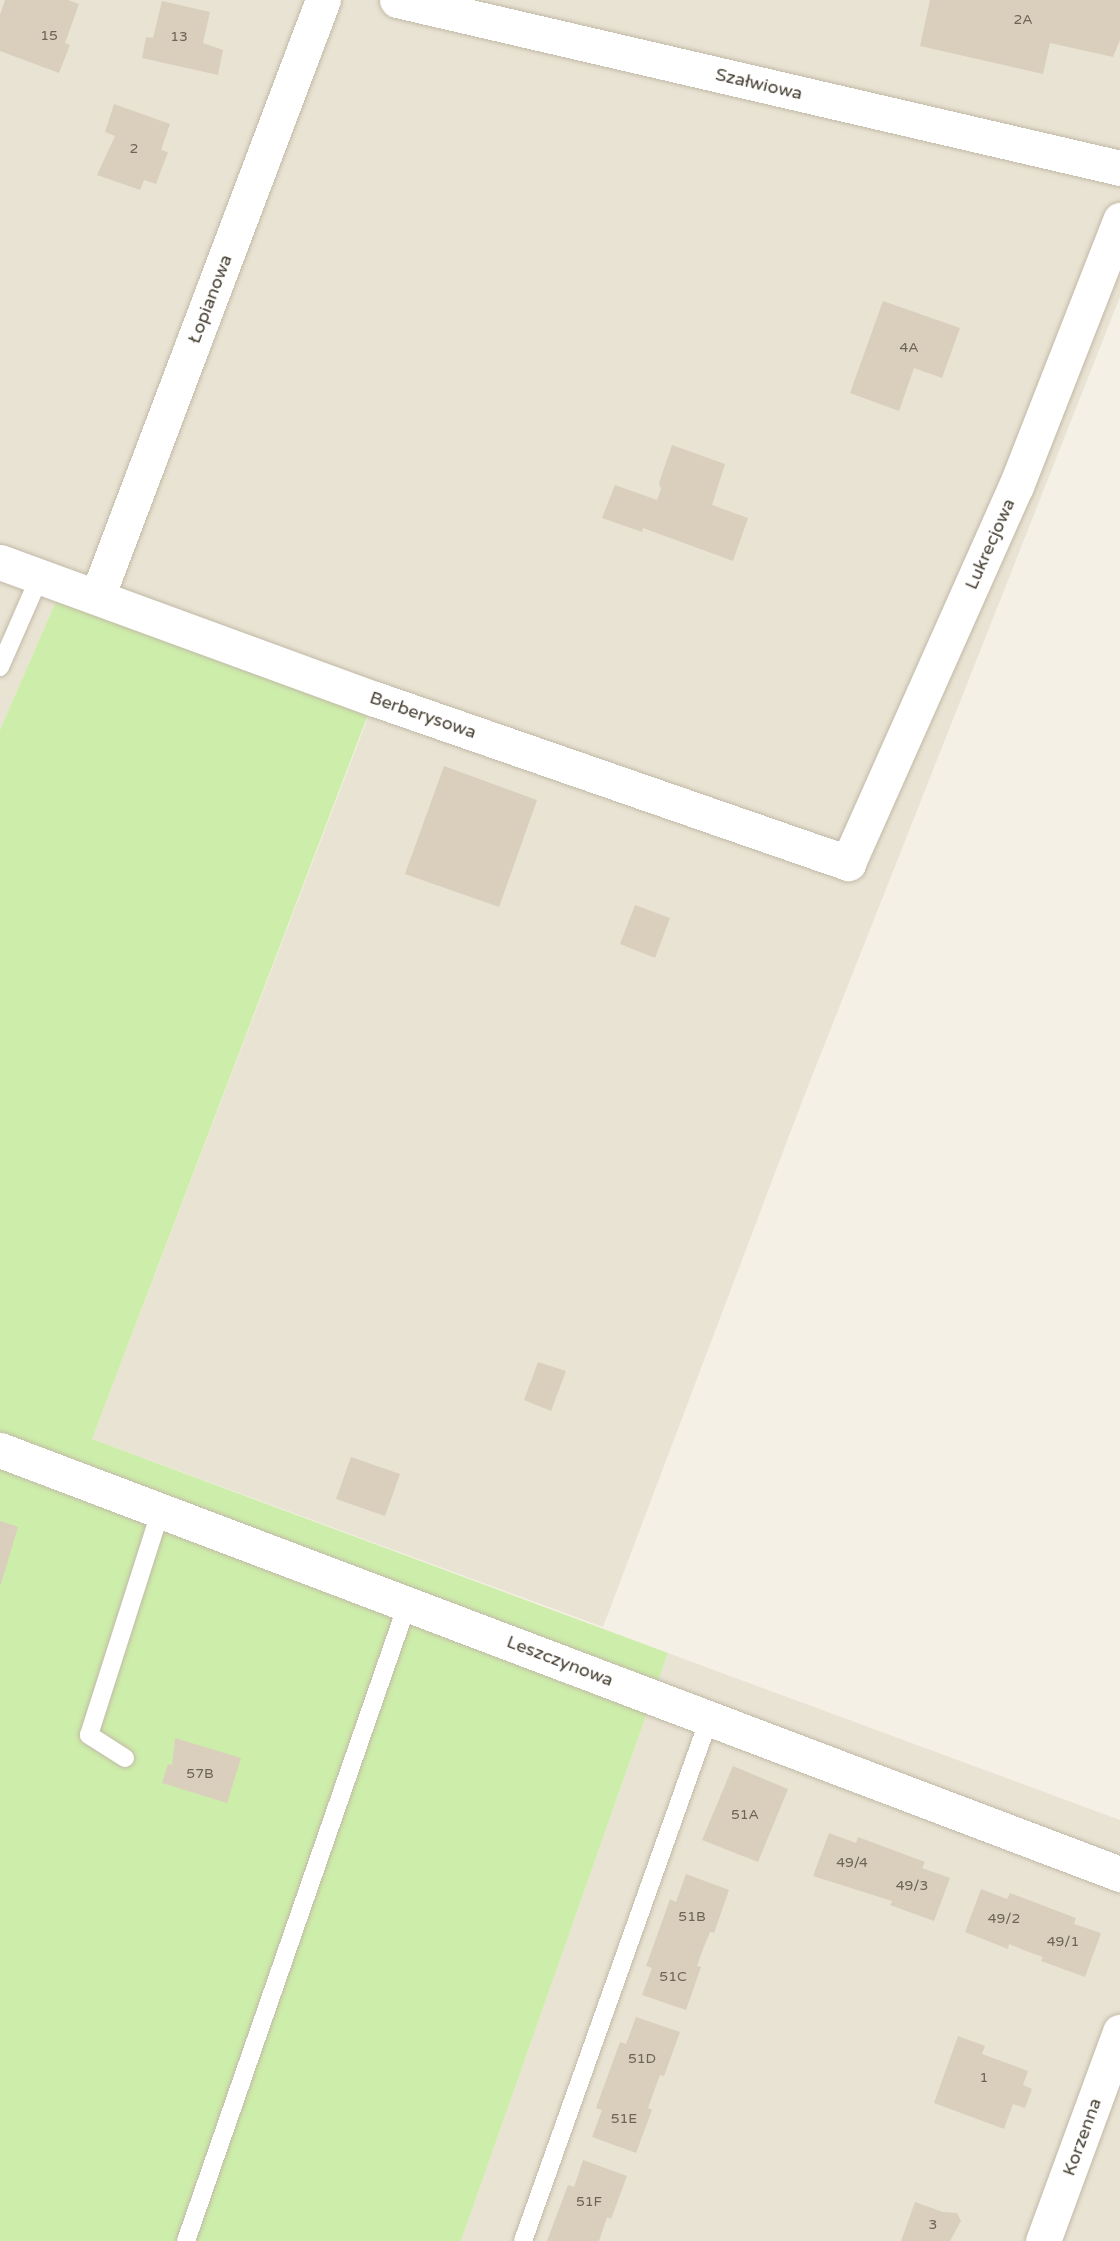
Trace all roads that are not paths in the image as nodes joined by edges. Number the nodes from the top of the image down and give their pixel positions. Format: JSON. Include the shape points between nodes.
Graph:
{"nodes":[{"id":1,"x":323,"y":0,"type":"edge"},
{"id":2,"x":397,"y":0,"type":"edge"},
{"id":3,"x":1120,"y":168,"type":"edge"},
{"id":4,"x":1120,"y":220,"type":"edge"},
{"id":5,"x":0,"y":562,"type":"edge"},
{"id":6,"x":40,"y":576,"type":"junction"},
{"id":7,"x":97,"y":597,"type":"junction"},
{"id":8,"x":0,"y":667,"type":"edge"},
{"id":9,"x":848,"y":863,"type":"joint"},
{"id":10,"x":0,"y":1450,"type":"edge"},
{"id":11,"x":162,"y":1510,"type":"junction"},
{"id":12,"x":408,"y":1602,"type":"junction"},
{"id":13,"x":709,"y":1719,"type":"junction"},
{"id":14,"x":125,"y":1758,"type":"dead end"},
{"id":15,"x":1120,"y":1874,"type":"edge"},
{"id":16,"x":1120,"y":2032,"type":"edge"},
{"id":17,"x":186,"y":2241,"type":"edge"},
{"id":18,"x":523,"y":2241,"type":"edge"},
{"id":19,"x":1043,"y":2241,"type":"edge"}],
"edges":[{"from":1,"to":7,"type":"street","name":"Łopianowa"},
{"from":2,"to":3,"type":"street","name":"Szałwiowa"},
{"from":4,"to":9,"type":"street","name":"Lukrecjowa","via":[[1016,486]]},
{"from":5,"to":6,"type":"street","name":"Berberysowa"},
{"from":6,"to":7,"type":"street","name":"Berberysowa"},
{"from":6,"to":8,"type":"lane"},
{"from":7,"to":9,"type":"street","name":"Berberysowa"},
{"from":10,"to":11,"type":"street","name":"Leszczynowa"},
{"from":11,"to":12,"type":"street","name":"Leszczynowa"},
{"from":11,"to":14,"type":"lane","via":[[89,1735]]},
{"from":12,"to":13,"type":"street","name":"Leszczynowa"},
{"from":12,"to":17,"type":"lane"},
{"from":13,"to":15,"type":"street","name":"Leszczynowa"},
{"from":13,"to":18,"type":"lane"},
{"from":16,"to":19,"type":"street","name":"Korzenna"}]}
